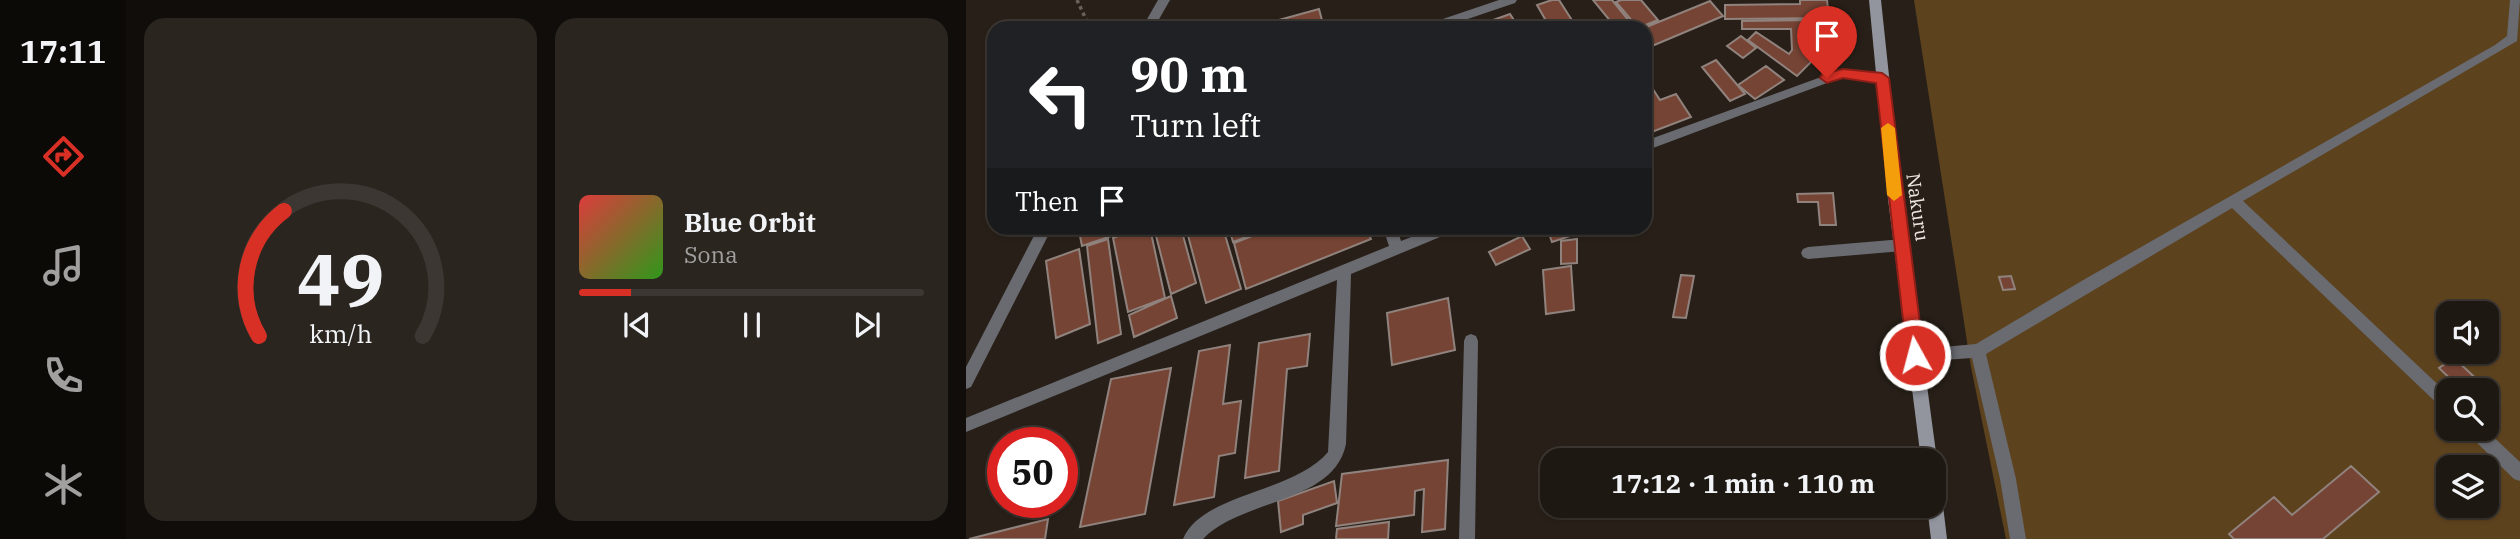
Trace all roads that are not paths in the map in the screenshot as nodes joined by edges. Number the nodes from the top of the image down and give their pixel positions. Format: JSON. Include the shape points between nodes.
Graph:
{"nodes":[{"id":1,"x":1164,"y":0,"type":"edge"},
{"id":2,"x":1511,"y":0,"type":"edge"},
{"id":3,"x":1875,"y":0,"type":"edge"},
{"id":4,"x":2516,"y":0,"type":"edge"},
{"id":5,"x":1152,"y":21,"type":"edge"},
{"id":6,"x":1450,"y":21,"type":"edge"},
{"id":7,"x":1882,"y":78,"type":"junction"},
{"id":8,"x":1652,"y":143,"type":"edge"},
{"id":9,"x":2234,"y":201,"type":"junction"},
{"id":10,"x":1041,"y":235,"type":"edge"},
{"id":11,"x":1393,"y":235,"type":"edge"},
{"id":12,"x":1430,"y":235,"type":"edge"},
{"id":13,"x":1903,"y":245,"type":"junction"},
{"id":14,"x":1398,"y":248,"type":"junction"},
{"id":15,"x":1808,"y":253,"type":"dead end"},
{"id":16,"x":1344,"y":269,"type":"junction"},
{"id":17,"x":1471,"y":341,"type":"dead end"},
{"id":18,"x":1978,"y":351,"type":"junction"},
{"id":19,"x":1915,"y":355,"type":"junction"},
{"id":20,"x":966,"y":382,"type":"edge"},
{"id":21,"x":2436,"y":393,"type":"edge"},
{"id":22,"x":966,"y":425,"type":"edge"},
{"id":23,"x":2487,"y":441,"type":"edge"},
{"id":24,"x":1927,"y":448,"type":"edge"},
{"id":25,"x":2520,"y":473,"type":"edge"},
{"id":26,"x":1936,"y":518,"type":"edge"},
{"id":27,"x":1191,"y":539,"type":"edge"},
{"id":28,"x":1468,"y":539,"type":"edge"},
{"id":29,"x":1939,"y":539,"type":"edge"},
{"id":30,"x":2018,"y":539,"type":"edge"}],
"edges":[{"from":1,"to":5,"type":"street"},
{"from":2,"to":6,"type":"street"},
{"from":3,"to":7,"type":"main road","name":"Nakuru"},
{"from":4,"to":9,"type":"street","via":[[2513,38],[2499,48]]},
{"from":7,"to":8,"type":"street","via":[[1843,74],[1827,78]]},
{"from":7,"to":13,"type":"main road","name":"Nakuru"},
{"from":9,"to":18,"type":"street"},
{"from":9,"to":21,"type":"street"},
{"from":10,"to":20,"type":"street"},
{"from":11,"to":14,"type":"street"},
{"from":12,"to":14,"type":"street"},
{"from":13,"to":15,"type":"street"},
{"from":13,"to":19,"type":"main road","name":"Nakuru"},
{"from":14,"to":16,"type":"street"},
{"from":16,"to":22,"type":"street"},
{"from":16,"to":27,"type":"street","via":[[1338,444],[1333,461],[1309,479],[1217,516]]},
{"from":17,"to":28,"type":"street"},
{"from":18,"to":19,"type":"street"},
{"from":18,"to":30,"type":"street"},
{"from":19,"to":24,"type":"main road","name":"Nakuru"},
{"from":23,"to":25,"type":"street"},
{"from":26,"to":29,"type":"main road"}]}
